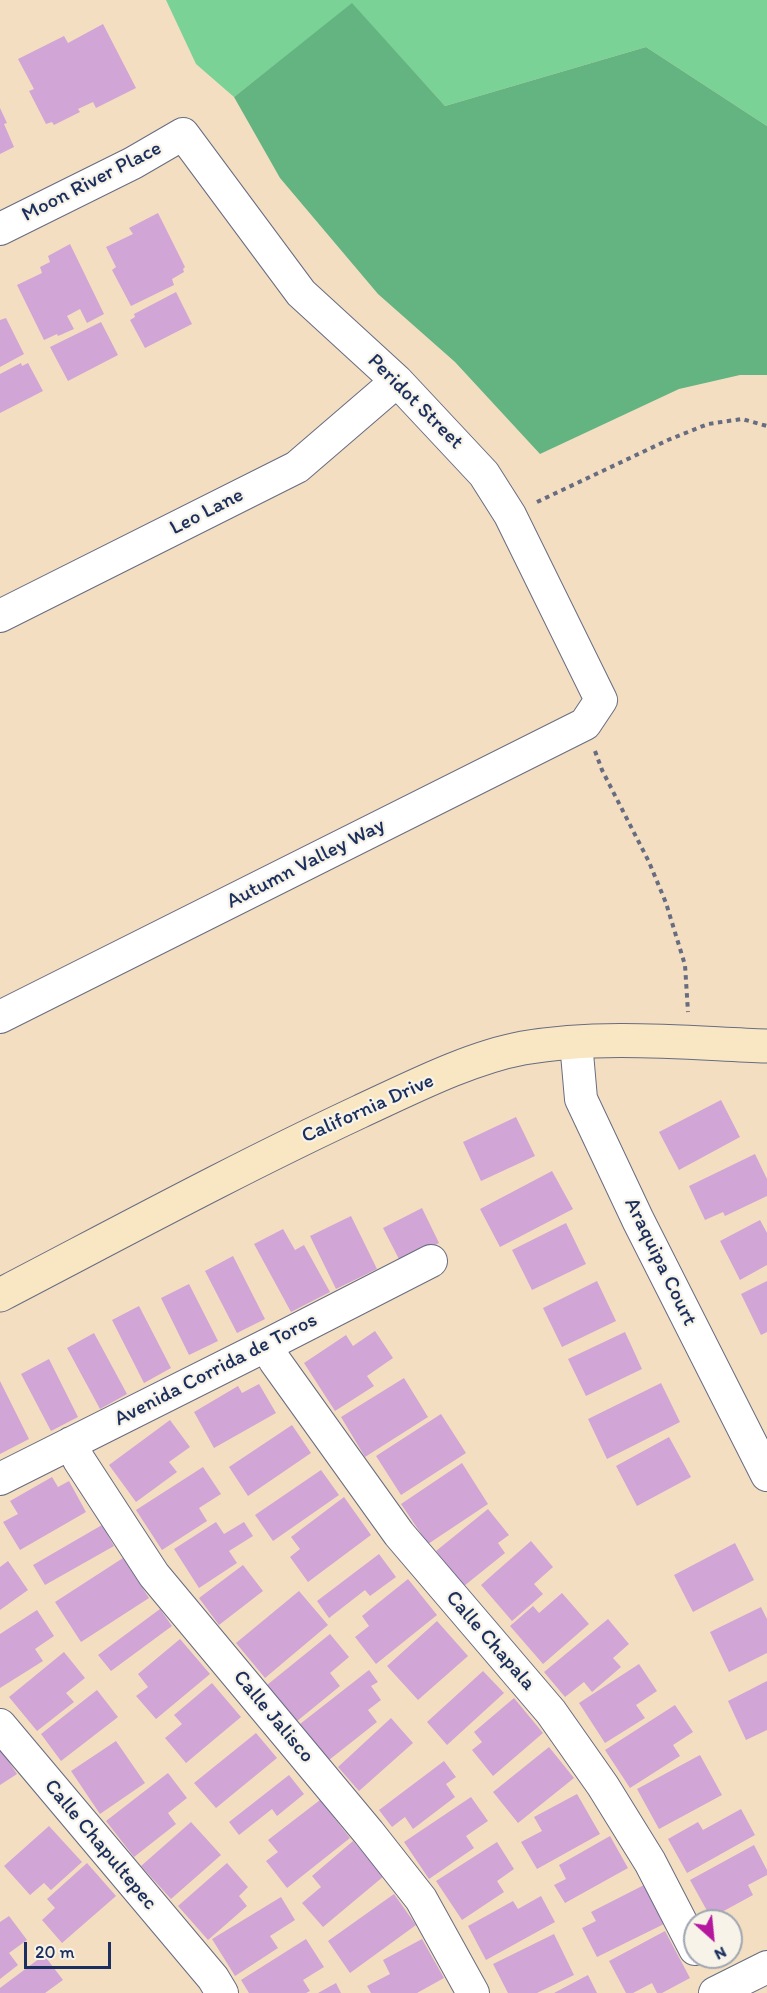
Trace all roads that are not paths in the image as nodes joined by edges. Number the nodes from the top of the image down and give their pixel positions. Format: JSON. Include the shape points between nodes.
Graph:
{"nodes":[{"id":1,"x":183,"y":134,"type":"joint"},
{"id":2,"x":0,"y":230,"type":"edge"},
{"id":3,"x":397,"y":381,"type":"junction"},
{"id":4,"x":0,"y":616,"type":"edge"},
{"id":5,"x":593,"y":712,"type":"joint"},
{"id":6,"x":0,"y":1017,"type":"edge"},
{"id":7,"x":576,"y":1042,"type":"junction"},
{"id":8,"x":767,"y":1046,"type":"edge"},
{"id":9,"x":430,"y":1260,"type":"dead end"},
{"id":10,"x":0,"y":1295,"type":"edge"},
{"id":11,"x":267,"y":1345,"type":"junction"},
{"id":12,"x":70,"y":1443,"type":"junction"},
{"id":13,"x":767,"y":1475,"type":"edge"},
{"id":14,"x":0,"y":1479,"type":"edge"},
{"id":15,"x":0,"y":1725,"type":"edge"},
{"id":16,"x":683,"y":1926,"type":"edge"},
{"id":17,"x":767,"y":1967,"type":"edge"},
{"id":18,"x":705,"y":1969,"type":"edge"},
{"id":19,"x":222,"y":1993,"type":"edge"},
{"id":20,"x":473,"y":1993,"type":"edge"},
{"id":21,"x":716,"y":1993,"type":"edge"}],
"edges":[{"from":1,"to":2,"type":"street","name":"Moon River Place"},
{"from":1,"to":3,"type":"street","name":"Peridot Street","via":[[301,293]]},
{"from":3,"to":4,"type":"street","name":"Leo Lane","via":[[297,467]]},
{"from":3,"to":5,"type":"street","name":"Peridot Street","via":[[484,474],[510,515]]},
{"from":5,"to":6,"type":"street","name":"Autumn Valley Way"},
{"from":7,"to":8,"type":"street","name":"California Drive"},
{"from":7,"to":10,"type":"street","name":"California Drive","via":[[521,1049],[481,1060],[397,1095],[300,1140]]},
{"from":7,"to":13,"type":"street","name":"Araquipa Court","via":[[581,1099]]},
{"from":9,"to":11,"type":"street","name":"Avenida Corrida de Toros"},
{"from":11,"to":12,"type":"street","name":"Avenida Corrida de Toros"},
{"from":11,"to":16,"type":"street","name":"Calle Chapala","via":[[399,1534],[551,1712],[650,1862]]},
{"from":12,"to":14,"type":"street","name":"Avenida Corrida de Toros"},
{"from":12,"to":20,"type":"street","name":"Calle Jalisco","via":[[154,1575],[421,1899]]},
{"from":15,"to":19,"type":"street","name":"Calle Chapultepec"},
{"from":17,"to":21,"type":"street"},
{"from":18,"to":21,"type":"street"}]}
